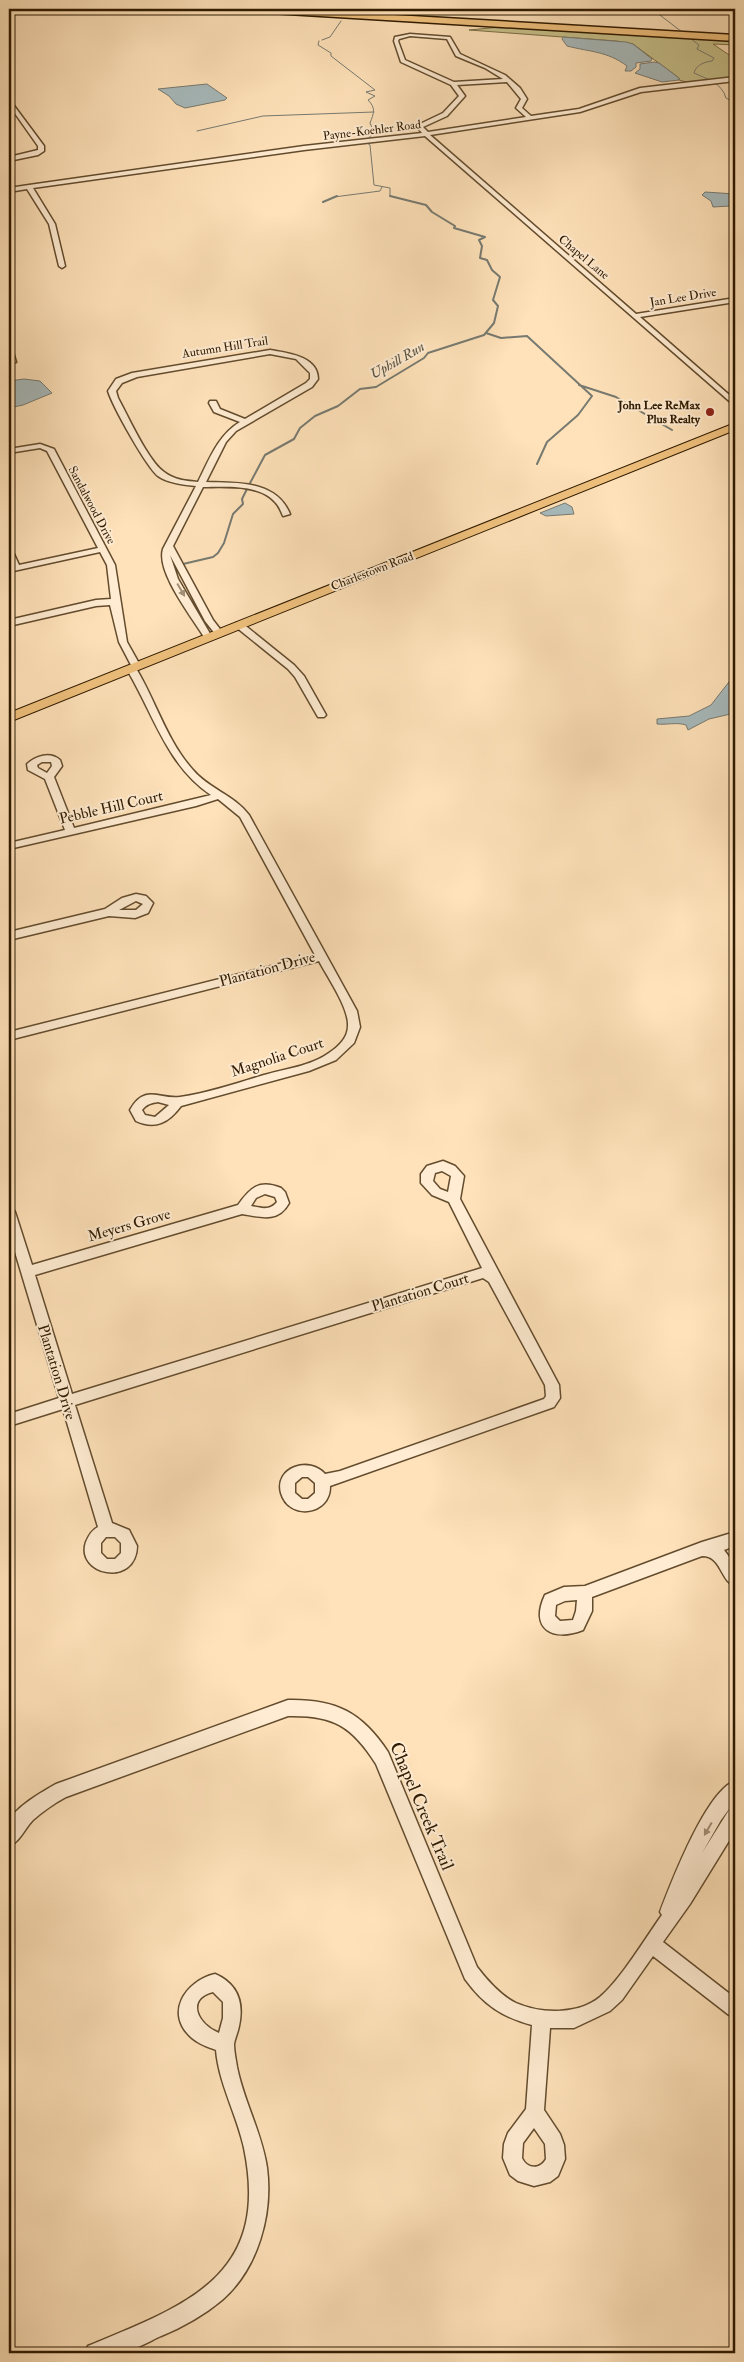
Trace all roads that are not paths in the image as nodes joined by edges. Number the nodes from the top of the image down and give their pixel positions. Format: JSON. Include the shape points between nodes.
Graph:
{"nodes":[{"id":1,"x":252,"y":9,"type":"edge"},
{"id":2,"x":324,"y":9,"type":"edge"},
{"id":3,"x":668,"y":32,"type":"junction"},
{"id":4,"x":735,"y":33,"type":"edge"},
{"id":5,"x":698,"y":34,"type":"junction"},
{"id":6,"x":735,"y":38,"type":"edge"},
{"id":7,"x":735,"y":79,"type":"edge"},
{"id":8,"x":508,"y":80,"type":"junction"},
{"id":9,"x":453,"y":84,"type":"junction"},
{"id":10,"x":524,"y":99,"type":"junction"},
{"id":11,"x":12,"y":105,"type":"dead end"},
{"id":12,"x":528,"y":116,"type":"junction"},
{"id":13,"x":427,"y":134,"type":"junction"},
{"id":14,"x":9,"y":159,"type":"edge"},
{"id":15,"x":29,"y":187,"type":"junction"},
{"id":16,"x":9,"y":190,"type":"edge"},
{"id":17,"x":62,"y":266,"type":"junction"},
{"id":18,"x":735,"y":300,"type":"edge"},
{"id":19,"x":635,"y":316,"type":"junction"},
{"id":20,"x":9,"y":352,"type":"edge"},
{"id":21,"x":13,"y":360,"type":"dead end"},
{"id":22,"x":213,"y":404,"type":"dead end"},
{"id":23,"x":735,"y":404,"type":"edge"},
{"id":24,"x":246,"y":422,"type":"junction"},
{"id":25,"x":735,"y":426,"type":"edge"},
{"id":26,"x":9,"y":451,"type":"edge"},
{"id":27,"x":201,"y":483,"type":"junction"},
{"id":28,"x":286,"y":514,"type":"dead end"},
{"id":29,"x":103,"y":549,"type":"junction"},
{"id":30,"x":9,"y":552,"type":"edge"},
{"id":31,"x":12,"y":569,"type":"edge"},
{"id":32,"x":117,"y":614,"type":"junction"},
{"id":33,"x":9,"y":623,"type":"edge"},
{"id":34,"x":238,"y":624,"type":"junction"},
{"id":35,"x":214,"y":635,"type":"junction"},
{"id":36,"x":135,"y":667,"type":"junction"},
{"id":37,"x":321,"y":715,"type":"dead end"},
{"id":38,"x":9,"y":718,"type":"edge"},
{"id":39,"x":49,"y":777,"type":"dead end"},
{"id":40,"x":220,"y":795,"type":"junction"},
{"id":41,"x":71,"y":832,"type":"junction"},
{"id":42,"x":9,"y":846,"type":"edge"},
{"id":43,"x":109,"y":912,"type":"dead end"},
{"id":44,"x":9,"y":936,"type":"edge"},
{"id":45,"x":321,"y":957,"type":"junction"},
{"id":46,"x":9,"y":1036,"type":"edge"},
{"id":47,"x":177,"y":1102,"type":"dead end"},
{"id":48,"x":454,"y":1200,"type":"dead end"},
{"id":49,"x":242,"y":1209,"type":"dead end"},
{"id":50,"x":9,"y":1212,"type":"edge"},
{"id":51,"x":27,"y":1272,"type":"junction"},
{"id":52,"x":494,"y":1278,"type":"junction"},
{"id":53,"x":66,"y":1402,"type":"junction"},
{"id":54,"x":9,"y":1420,"type":"edge"},
{"id":55,"x":322,"y":1480,"type":"dead end"},
{"id":56,"x":107,"y":1531,"type":"dead end"},
{"id":57,"x":735,"y":1539,"type":"edge"},
{"id":58,"x":710,"y":1548,"type":"junction"},
{"id":59,"x":735,"y":1579,"type":"edge"},
{"id":60,"x":585,"y":1593,"type":"dead end"},
{"id":61,"x":735,"y":1789,"type":"edge"},
{"id":62,"x":735,"y":1816,"type":"edge"},
{"id":63,"x":9,"y":1838,"type":"edge"},
{"id":64,"x":665,"y":1923,"type":"junction"},
{"id":65,"x":652,"y":1944,"type":"junction"},
{"id":66,"x":735,"y":2009,"type":"edge"},
{"id":67,"x":542,"y":2019,"type":"junction"},
{"id":68,"x":225,"y":2044,"type":"dead end"},
{"id":69,"x":535,"y":2112,"type":"dead end"},
{"id":70,"x":95,"y":2353,"type":"edge"}],
"edges":[{"from":1,"to":3,"type":"highway"},
{"from":2,"to":3,"type":"highway"},
{"from":3,"to":5,"type":"highway"},
{"from":4,"to":5,"type":"highway"},
{"from":5,"to":6,"type":"highway"},
{"from":7,"to":12,"type":"street","name":"Payne-Koehler Road","via":[[640,90],[586,109]]},
{"from":8,"to":9,"type":"street"},
{"from":8,"to":9,"type":"street","via":[[503,74],[458,55],[448,38],[410,35],[397,38],[403,62]]},
{"from":8,"to":10,"type":"street"},
{"from":9,"to":13,"type":"street","name":"Chapel Lane","via":[[462,96],[453,108],[454,114],[428,121],[420,127]]},
{"from":10,"to":12,"type":"street","via":[[531,106]]},
{"from":10,"to":12,"type":"street","via":[[519,108]]},
{"from":11,"to":14,"type":"street","via":[[41,146],[41,151]]},
{"from":12,"to":13,"type":"street","name":"Payne-Koehler Road"},
{"from":13,"to":15,"type":"street","name":"Payne-Koehler Road"},
{"from":13,"to":19,"type":"street","name":"Chapel Lane"},
{"from":15,"to":16,"type":"street","name":"Payne-Koehler Road"},
{"from":15,"to":17,"type":"street","via":[[52,224]]},
{"from":17,"to":17,"type":"street","via":[[55,270],[70,269]]},
{"from":18,"to":19,"type":"street","name":"Jan Lee Drive"},
{"from":19,"to":23,"type":"street","name":"Chapel Lane"},
{"from":20,"to":21,"type":"street"},
{"from":22,"to":24,"type":"street","via":[[217,410]]},
{"from":24,"to":27,"type":"street","name":"Autumn Hill Trail","via":[[226,437]]},
{"from":24,"to":27,"type":"street","name":"Autumn Hill Trail","via":[[312,382],[314,373],[305,362],[288,354],[263,353],[135,375],[115,384],[114,398],[157,470],[170,478]]},
{"from":25,"to":34,"type":"main road","name":"Charlestown Road","via":[[531,510]]},
{"from":26,"to":29,"type":"street","name":"Sandalwood Drive","via":[[40,446],[50,449]]},
{"from":27,"to":28,"type":"street","via":[[262,490],[277,498]]},
{"from":27,"to":35,"type":"street","name":"Autumn Hill Trail","via":[[165,556],[169,569]]},
{"from":29,"to":31,"type":"street"},
{"from":29,"to":32,"type":"street","name":"Sandalwood Drive","via":[[112,568]]},
{"from":30,"to":31,"type":"street"},
{"from":32,"to":33,"type":"street","via":[[114,603],[106,602]]},
{"from":32,"to":36,"type":"street","name":"Sandalwood Drive","via":[[123,642]]},
{"from":34,"to":35,"type":"main road","name":"Charlestown Road"},
{"from":34,"to":37,"type":"street","via":[[290,667]]},
{"from":35,"to":36,"type":"main road","name":"Charlestown Road"},
{"from":36,"to":38,"type":"main road","name":"Charlestown Road"},
{"from":36,"to":40,"type":"street","name":"Plantation Drive","via":[[190,774]]},
{"from":39,"to":41,"type":"street"},
{"from":40,"to":41,"type":"street","name":"Pebble Hill Court"},
{"from":40,"to":45,"type":"street","name":"Plantation Drive","via":[[244,815]]},
{"from":41,"to":42,"type":"street","name":"Pebble Hill Court"},
{"from":43,"to":44,"type":"street"},
{"from":45,"to":46,"type":"street","name":"Plantation Drive"},
{"from":45,"to":47,"type":"street","name":"Magnolia Court","via":[[353,1019],[352,1035],[341,1051],[322,1063]]},
{"from":48,"to":52,"type":"street"},
{"from":49,"to":51,"type":"street","name":"Meyers Grove"},
{"from":50,"to":51,"type":"street","name":"Plantation Drive"},
{"from":51,"to":53,"type":"street","name":"Plantation Drive"},
{"from":52,"to":53,"type":"street","name":"Plantation Court","via":[[479,1274]]},
{"from":52,"to":55,"type":"street","via":[[552,1385],[553,1398],[549,1403],[340,1477]]},
{"from":53,"to":54,"type":"street","name":"Plantation Court"},
{"from":53,"to":56,"type":"street","name":"Plantation Drive"},
{"from":57,"to":58,"type":"street"},
{"from":58,"to":59,"type":"street","via":[[721,1556]]},
{"from":58,"to":60,"type":"street"},
{"from":61,"to":64,"type":"street","name":"Chapel Creek Trail","one_way":true,"via":[[696,1849]]},
{"from":62,"to":64,"type":"street","name":"Chapel Creek Trail"},
{"from":63,"to":67,"type":"street","name":"Chapel Creek Trail","via":[[22,1818],[62,1790],[288,1708],[330,1711],[343,1716],[365,1733],[382,1758],[471,1973],[500,2004]]},
{"from":64,"to":65,"type":"street","name":"Chapel Creek Trail"},
{"from":65,"to":66,"type":"street"},
{"from":65,"to":67,"type":"street","name":"Chapel Creek Trail","via":[[627,1981],[604,2005],[574,2018]]},
{"from":67,"to":69,"type":"street"},
{"from":68,"to":70,"type":"street","via":[[231,2077],[258,2164],[259,2205],[249,2244],[228,2280],[199,2306]]}]}
